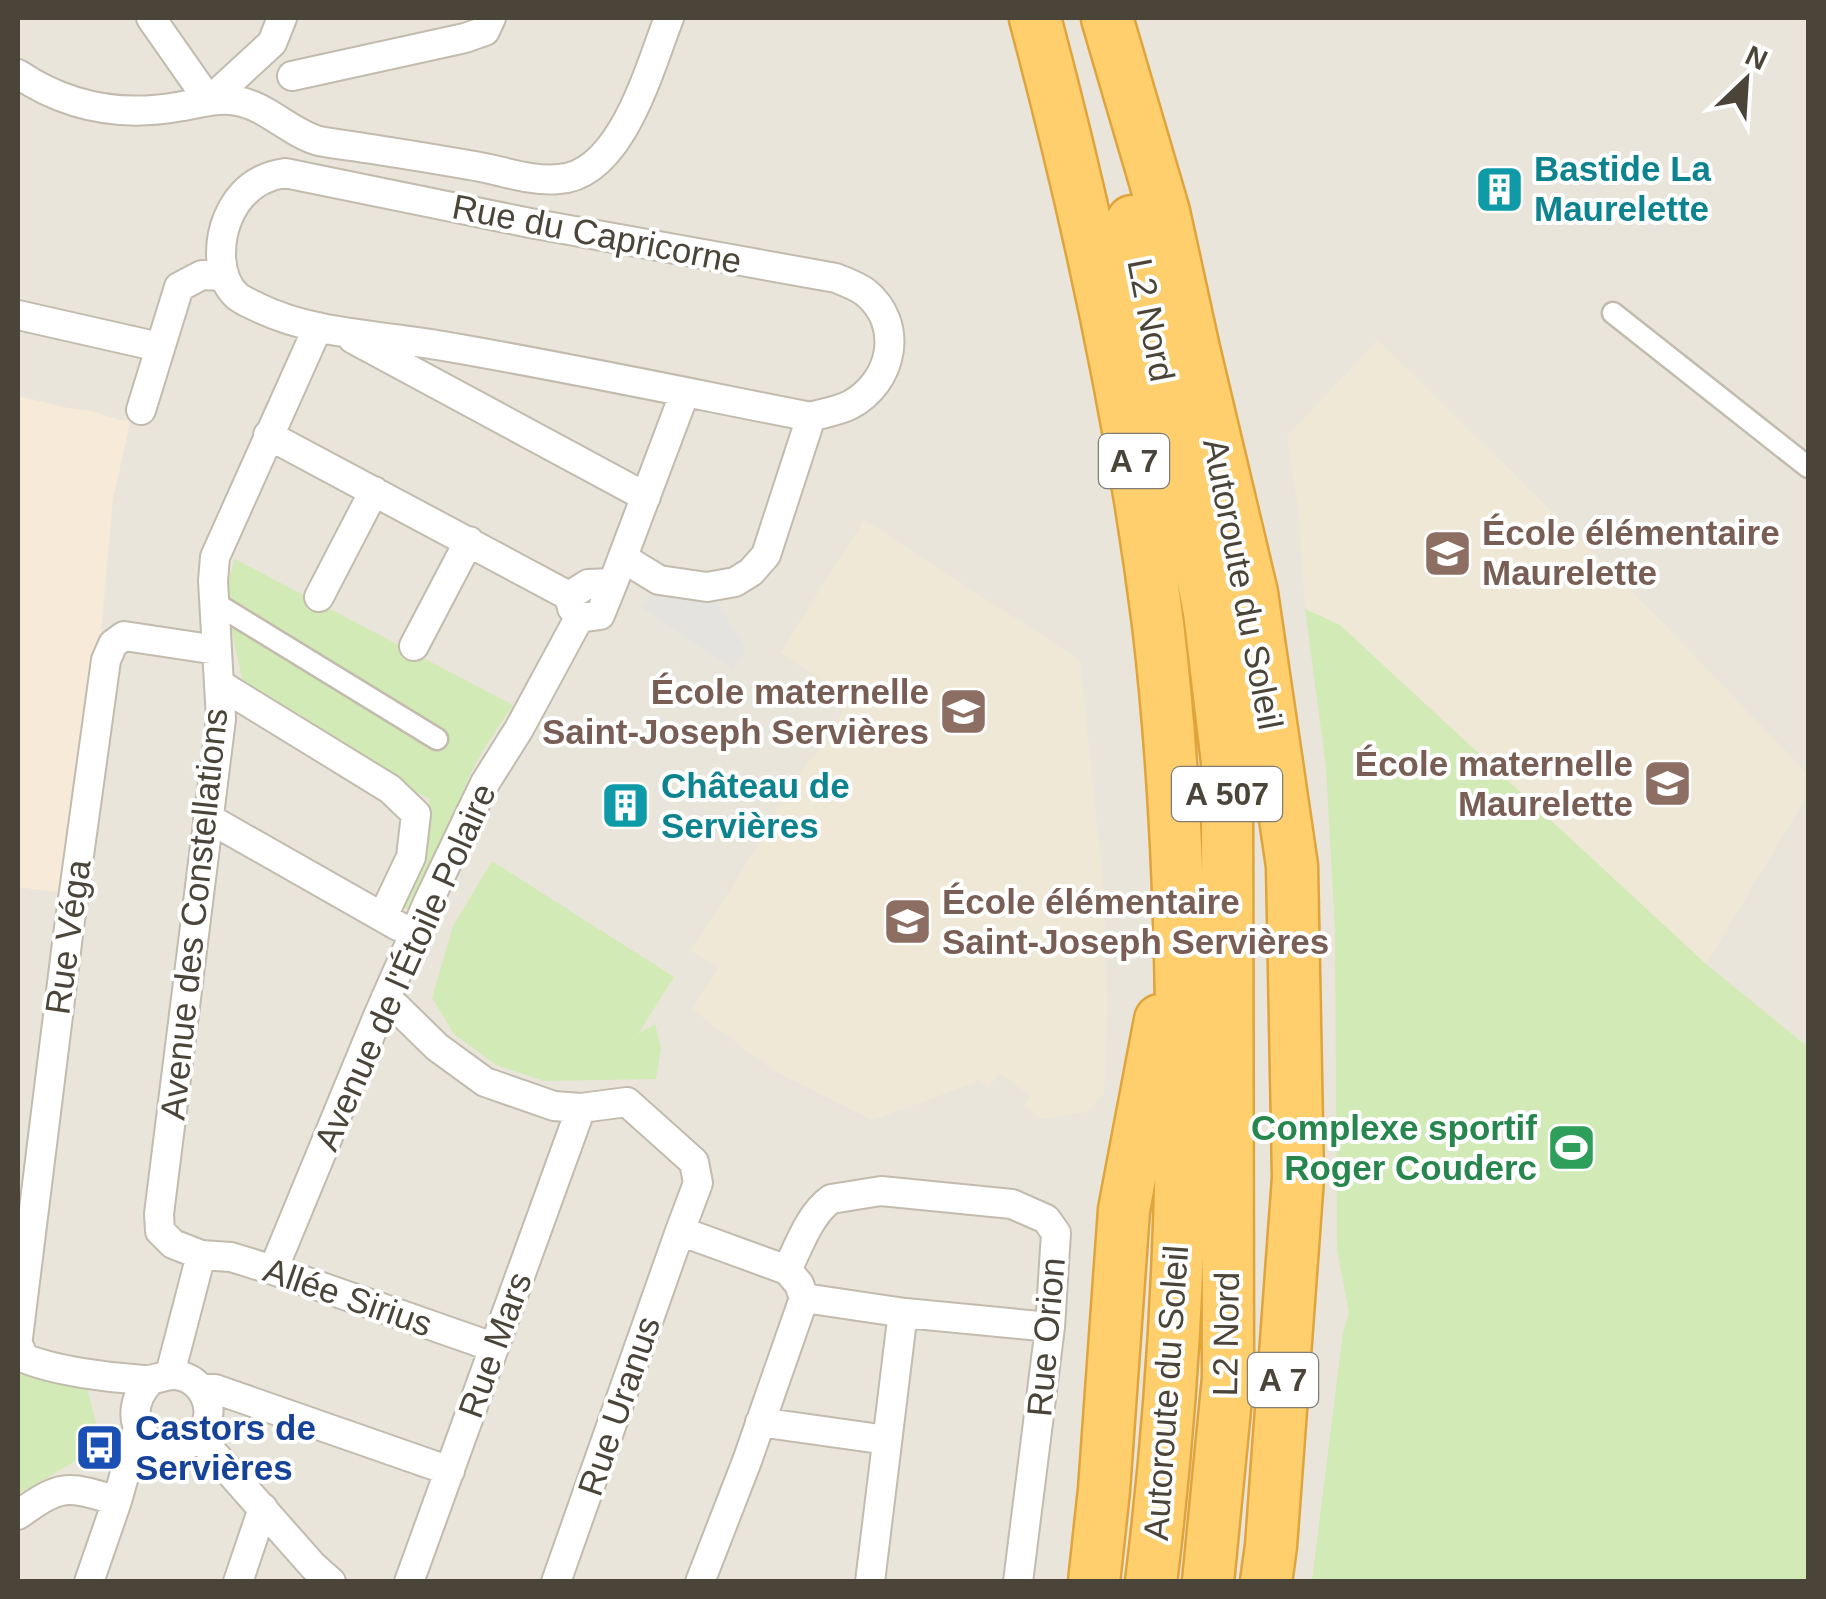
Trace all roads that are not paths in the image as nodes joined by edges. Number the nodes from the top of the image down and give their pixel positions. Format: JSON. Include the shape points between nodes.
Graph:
{"nodes":[{"id":1,"x":151,"y":18,"type":"edge"},
{"id":2,"x":491,"y":18,"type":"edge"},
{"id":3,"x":669,"y":18,"type":"edge"},
{"id":4,"x":1035,"y":18,"type":"edge"},
{"id":5,"x":1091,"y":18,"type":"edge"},
{"id":6,"x":1107,"y":18,"type":"edge"},
{"id":7,"x":277,"y":30,"type":"edge"},
{"id":8,"x":18,"y":74,"type":"edge"},
{"id":9,"x":292,"y":76,"type":"junction"},
{"id":10,"x":209,"y":101,"type":"junction"},
{"id":11,"x":272,"y":116,"type":"junction"},
{"id":12,"x":223,"y":276,"type":"junction"},
{"id":13,"x":1613,"y":313,"type":"dead end"},
{"id":14,"x":18,"y":315,"type":"edge"},
{"id":15,"x":326,"y":328,"type":"junction"},
{"id":16,"x":146,"y":344,"type":"dead end"},
{"id":17,"x":684,"y":392,"type":"junction"},
{"id":18,"x":141,"y":410,"type":"dead end"},
{"id":19,"x":811,"y":416,"type":"junction"},
{"id":20,"x":268,"y":436,"type":"junction"},
{"id":21,"x":1808,"y":467,"type":"edge"},
{"id":22,"x":374,"y":491,"type":"junction"},
{"id":23,"x":646,"y":497,"type":"junction"},
{"id":24,"x":469,"y":541,"type":"junction"},
{"id":25,"x":618,"y":570,"type":"junction"},
{"id":26,"x":319,"y":597,"type":"dead end"},
{"id":27,"x":215,"y":603,"type":"junction"},
{"id":28,"x":574,"y":607,"type":"junction"},
{"id":29,"x":414,"y":646,"type":"dead end"},
{"id":30,"x":217,"y":650,"type":"junction"},
{"id":31,"x":219,"y":684,"type":"junction"},
{"id":32,"x":436,"y":738,"type":"dead end"},
{"id":33,"x":208,"y":818,"type":"junction"},
{"id":34,"x":1180,"y":912,"type":"junction"},
{"id":35,"x":383,"y":916,"type":"junction"},
{"id":36,"x":413,"y":936,"type":"junction"},
{"id":37,"x":386,"y":997,"type":"junction"},
{"id":38,"x":581,"y":1108,"type":"junction"},
{"id":39,"x":1298,"y":1178,"type":"junction"},
{"id":40,"x":680,"y":1231,"type":"junction"},
{"id":41,"x":201,"y":1255,"type":"junction"},
{"id":42,"x":273,"y":1270,"type":"junction"},
{"id":43,"x":787,"y":1270,"type":"junction"},
{"id":44,"x":804,"y":1298,"type":"junction"},
{"id":45,"x":905,"y":1313,"type":"junction"},
{"id":46,"x":1050,"y":1327,"type":"junction"},
{"id":47,"x":18,"y":1341,"type":"edge"},
{"id":48,"x":494,"y":1347,"type":"junction"},
{"id":49,"x":160,"y":1378,"type":"junction"},
{"id":50,"x":201,"y":1389,"type":"junction"},
{"id":51,"x":760,"y":1422,"type":"junction"},
{"id":52,"x":138,"y":1428,"type":"junction"},
{"id":53,"x":887,"y":1440,"type":"junction"},
{"id":54,"x":187,"y":1443,"type":"junction"},
{"id":55,"x":450,"y":1471,"type":"junction"},
{"id":56,"x":116,"y":1501,"type":"junction"},
{"id":57,"x":263,"y":1508,"type":"junction"},
{"id":58,"x":18,"y":1515,"type":"edge"},
{"id":59,"x":89,"y":1582,"type":"edge"},
{"id":60,"x":238,"y":1582,"type":"edge"},
{"id":61,"x":331,"y":1582,"type":"edge"},
{"id":62,"x":409,"y":1582,"type":"edge"},
{"id":63,"x":556,"y":1582,"type":"edge"},
{"id":64,"x":700,"y":1582,"type":"edge"},
{"id":65,"x":870,"y":1582,"type":"edge"},
{"id":66,"x":1018,"y":1582,"type":"edge"},
{"id":67,"x":1094,"y":1582,"type":"edge"},
{"id":68,"x":1150,"y":1582,"type":"edge"},
{"id":69,"x":1208,"y":1582,"type":"edge"},
{"id":70,"x":1266,"y":1582,"type":"edge"},
{"id":71,"x":1292,"y":1582,"type":"edge"}],
"edges":[{"from":1,"to":10,"type":"street"},
{"from":2,"to":9,"type":"street","via":[[486,31],[465,38]]},
{"from":3,"to":11,"type":"street","via":[[630,120],[590,168],[563,180],[317,140]]},
{"from":4,"to":34,"type":"highway","name":"Autoroute du Soleil","number":"A 7","via":[[1088,235],[1141,502],[1171,756]]},
{"from":5,"to":69,"type":"highway","name":"L2 Nord","number":"A 507","via":[[1209,612],[1227,762],[1228,1378]]},
{"from":6,"to":39,"type":"highway","name":"Autoroute du Soleil","number":"A 7","via":[[1164,212],[1252,593],[1292,866]]},
{"from":7,"to":9,"type":"street"},
{"from":7,"to":10,"type":"street"},
{"from":8,"to":10,"type":"street","via":[[94,108],[134,111]]},
{"from":9,"to":11,"type":"street"},
{"from":10,"to":11,"type":"street","via":[[242,102]]},
{"from":12,"to":15,"type":"street","via":[[240,298],[276,317]]},
{"from":12,"to":18,"type":"street","via":[[202,275],[180,287]]},
{"from":12,"to":19,"type":"street","name":"Rue du Capricorne","via":[[222,244],[239,196],[285,173],[836,278],[864,290],[882,311],[891,346],[872,388],[849,405]]},
{"from":13,"to":21,"type":"street"},
{"from":14,"to":16,"type":"street"},
{"from":15,"to":17,"type":"street"},
{"from":15,"to":20,"type":"street","name":"Avenue des Constellations"},
{"from":15,"to":23,"type":"street"},
{"from":17,"to":19,"type":"street"},
{"from":17,"to":23,"type":"street"},
{"from":19,"to":25,"type":"street","via":[[766,555],[752,572],[707,587]]},
{"from":20,"to":22,"type":"street"},
{"from":20,"to":27,"type":"street","name":"Avenue des Constellations","via":[[215,558]]},
{"from":22,"to":24,"type":"street"},
{"from":22,"to":26,"type":"street"},
{"from":23,"to":25,"type":"street"},
{"from":24,"to":28,"type":"street"},
{"from":24,"to":29,"type":"street"},
{"from":25,"to":28,"type":"street","name":"Avenue de l'Étoile Polaire","via":[[600,615]]},
{"from":27,"to":30,"type":"street","name":"Avenue des Constellations"},
{"from":27,"to":32,"type":"street"},
{"from":28,"to":36,"type":"street","name":"Avenue de l'Étoile Polaire"},
{"from":30,"to":31,"type":"street","name":"Avenue des Constellations"},
{"from":30,"to":47,"type":"street","name":"Rue Véga","via":[[124,636],[106,660]]},
{"from":31,"to":33,"type":"street","name":"Avenue des Constellations"},
{"from":31,"to":35,"type":"street","via":[[390,788],[416,814],[411,857]]},
{"from":33,"to":35,"type":"street"},
{"from":33,"to":41,"type":"street","name":"Avenue des Constellations","via":[[158,1214],[160,1231],[173,1244]]},
{"from":34,"to":67,"type":"highway","via":[[1124,1210]]},
{"from":34,"to":68,"type":"highway","name":"Autoroute du Soleil","number":"A 7","via":[[1177,1288]]},
{"from":35,"to":36,"type":"street"},
{"from":36,"to":37,"type":"street","name":"Avenue de l'Étoile Polaire"},
{"from":37,"to":38,"type":"street","via":[[485,1082],[554,1106]]},
{"from":37,"to":42,"type":"street","name":"Avenue de l'Étoile Polaire"},
{"from":38,"to":40,"type":"street","name":"Rue Uranus","via":[[627,1102],[694,1162],[698,1183]]},
{"from":38,"to":48,"type":"street","name":"Rue Mars"},
{"from":39,"to":70,"type":"highway","name":"Autoroute du Soleil","number":"A 7"},
{"from":39,"to":71,"type":"highway","via":[[1320,1246],[1312,1450]]},
{"from":40,"to":43,"type":"street"},
{"from":40,"to":63,"type":"street","name":"Rue Uranus"},
{"from":41,"to":42,"type":"street","name":"Allée Sirius"},
{"from":41,"to":49,"type":"street"},
{"from":42,"to":48,"type":"street","name":"Allée Sirius"},
{"from":43,"to":44,"type":"street"},
{"from":43,"to":46,"type":"street","name":"Rue Orion","via":[[810,1223],[832,1199],[881,1191],[1012,1204],[1046,1219],[1056,1233]]},
{"from":44,"to":45,"type":"street"},
{"from":44,"to":51,"type":"street"},
{"from":45,"to":46,"type":"street"},
{"from":45,"to":53,"type":"street"},
{"from":46,"to":66,"type":"street","name":"Rue Orion"},
{"from":47,"to":49,"type":"street","name":"Rue Véga","via":[[24,1358],[44,1366]]},
{"from":48,"to":55,"type":"street","name":"Rue Mars"},
{"from":49,"to":50,"type":"street","via":[[182,1376]]},
{"from":49,"to":52,"type":"street","via":[[136,1402]]},
{"from":50,"to":54,"type":"street","via":[[208,1418]]},
{"from":50,"to":55,"type":"street"},
{"from":51,"to":53,"type":"street"},
{"from":51,"to":64,"type":"street"},
{"from":52,"to":54,"type":"street","via":[[153,1444]]},
{"from":52,"to":56,"type":"street"},
{"from":53,"to":65,"type":"street"},
{"from":54,"to":56,"type":"street","via":[[140,1471]]},
{"from":54,"to":57,"type":"street"},
{"from":55,"to":62,"type":"street","name":"Rue Mars"},
{"from":56,"to":58,"type":"street","via":[[70,1488]]},
{"from":56,"to":59,"type":"street"},
{"from":57,"to":60,"type":"street"},
{"from":57,"to":61,"type":"street"}]}
